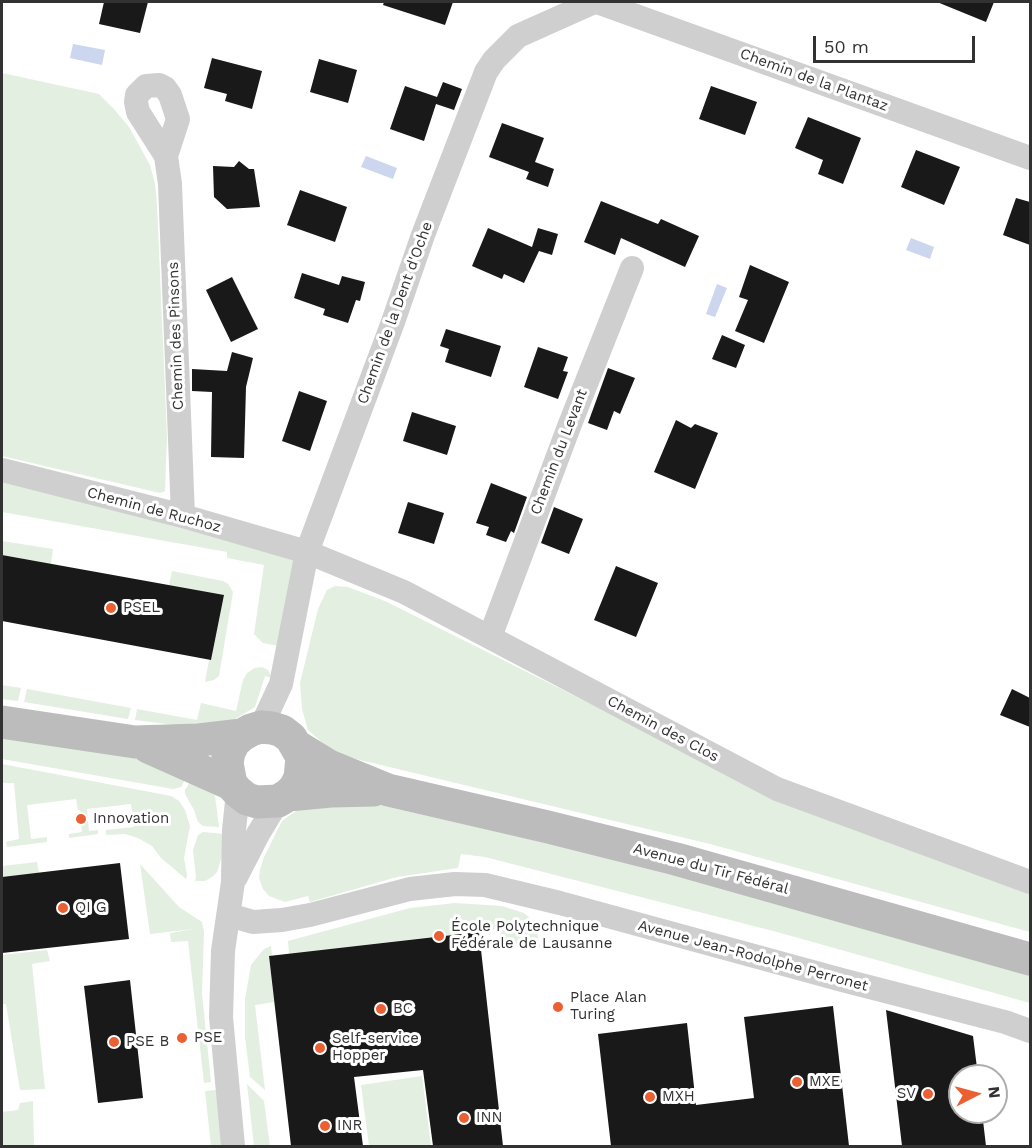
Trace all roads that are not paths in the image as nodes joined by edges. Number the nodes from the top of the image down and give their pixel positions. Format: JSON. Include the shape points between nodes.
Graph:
{"nodes":[{"id":1,"x":596,"y":2,"type":"edge"},
{"id":2,"x":166,"y":156,"type":"dead end"},
{"id":3,"x":1030,"y":158,"type":"edge"},
{"id":4,"x":632,"y":268,"type":"dead end"},
{"id":5,"x":2,"y":470,"type":"edge"},
{"id":6,"x":183,"y":516,"type":"junction"},
{"id":7,"x":307,"y":552,"type":"junction"},
{"id":8,"x":490,"y":637,"type":"junction"},
{"id":9,"x":281,"y":684,"type":"junction"},
{"id":10,"x":2,"y":722,"type":"edge"},
{"id":11,"x":251,"y":731,"type":"junction"},
{"id":12,"x":135,"y":742,"type":"junction"},
{"id":13,"x":295,"y":742,"type":"junction"},
{"id":14,"x":235,"y":788,"type":"junction"},
{"id":15,"x":388,"y":790,"type":"junction"},
{"id":16,"x":283,"y":798,"type":"junction"},
{"id":17,"x":233,"y":882,"type":"junction"},
{"id":18,"x":1030,"y":882,"type":"edge"},
{"id":19,"x":229,"y":915,"type":"junction"},
{"id":20,"x":1030,"y":959,"type":"edge"},
{"id":21,"x":1030,"y":1031,"type":"edge"},
{"id":22,"x":233,"y":1146,"type":"edge"}],
"edges":[{"from":1,"to":3,"type":"street","name":"Chemin de la Plantaz"},
{"from":1,"to":7,"type":"street","name":"Chemin de la Dent d'Oche","via":[[518,36],[486,72]]},
{"from":2,"to":6,"type":"street","name":"Chemin des Pinsons"},
{"from":4,"to":8,"type":"street","name":"Chemin du Levant"},
{"from":5,"to":6,"type":"street","name":"Chemin de Ruchoz"},
{"from":6,"to":7,"type":"street","name":"Chemin de Ruchoz"},
{"from":7,"to":8,"type":"street","name":"Chemin des Clos","via":[[404,592]]},
{"from":7,"to":9,"type":"street","name":"Chemin de la Dent d'Oche"},
{"from":8,"to":18,"type":"street","name":"Chemin des Clos","via":[[777,789]]},
{"from":9,"to":11,"type":"street","name":"Chemin de la Dent d'Oche"},
{"from":9,"to":13,"type":"street","name":"Chemin de la Dent d'Oche","via":[[286,722]]},
{"from":10,"to":12,"type":"main road"},
{"from":11,"to":12,"type":"main road","via":[[199,740]]},
{"from":11,"to":13,"type":"main road","via":[[272,728]]},
{"from":11,"to":14,"type":"main road","via":[[229,752],[228,773]]},
{"from":12,"to":14,"type":"main road"},
{"from":13,"to":15,"type":"main road","name":"Avenue du Tir Fédéral","via":[[330,766]]},
{"from":13,"to":16,"type":"main road","via":[[303,768],[295,788]]},
{"from":14,"to":16,"type":"main road","via":[[257,802]]},
{"from":14,"to":17,"type":"street"},
{"from":15,"to":16,"type":"main road","name":"Avenue du Tir Fédéral","via":[[331,791]]},
{"from":15,"to":20,"type":"main road","name":"Avenue du Tir Fédéral","via":[[676,859]]},
{"from":16,"to":17,"type":"street","via":[[258,834]]},
{"from":17,"to":19,"type":"street"},
{"from":19,"to":21,"type":"street","name":"Avenue Jean-Rodolphe Perronet","via":[[253,922],[282,920],[410,889],[486,885]]},
{"from":19,"to":22,"type":"street","via":[[223,951],[221,1017]]}]}
